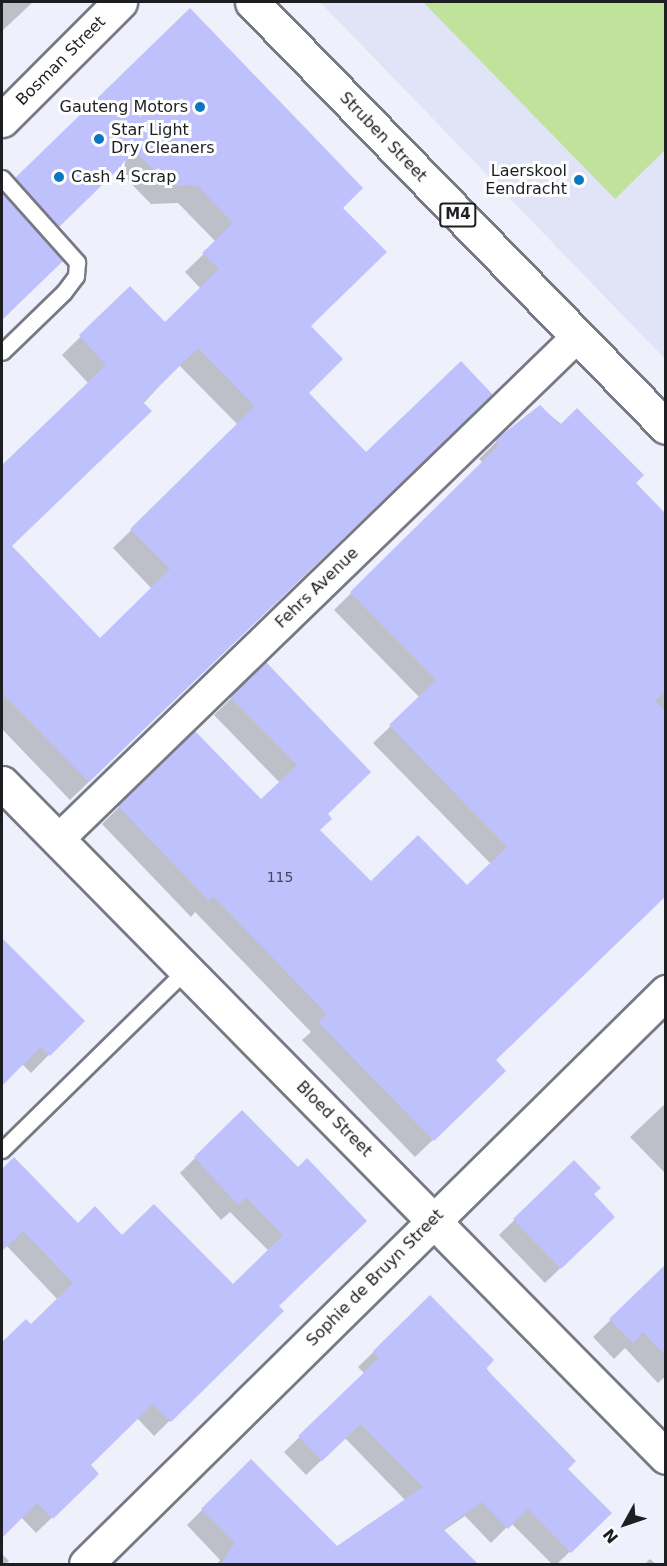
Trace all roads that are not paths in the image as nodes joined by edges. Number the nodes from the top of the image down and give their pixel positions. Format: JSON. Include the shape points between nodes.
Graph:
{"nodes":[{"id":1,"x":120,"y":2,"type":"edge"},
{"id":2,"x":252,"y":2,"type":"edge"},
{"id":3,"x":2,"y":120,"type":"edge"},
{"id":4,"x":2,"y":178,"type":"edge"},
{"id":5,"x":577,"y":337,"type":"junction"},
{"id":6,"x":2,"y":352,"type":"edge"},
{"id":7,"x":666,"y":427,"type":"edge"},
{"id":8,"x":2,"y":783,"type":"edge"},
{"id":9,"x":58,"y":840,"type":"junction"},
{"id":10,"x":186,"y":970,"type":"junction"},
{"id":11,"x":666,"y":992,"type":"edge"},
{"id":12,"x":2,"y":1150,"type":"edge"},
{"id":13,"x":434,"y":1220,"type":"junction"},
{"id":14,"x":666,"y":1457,"type":"edge"},
{"id":15,"x":86,"y":1564,"type":"edge"}],
"edges":[{"from":1,"to":3,"type":"main road","name":"Bosman Street"},
{"from":2,"to":5,"type":"main road","name":"Struben Street","number":"M4"},
{"from":4,"to":6,"type":"lane","via":[[77,262],[76,276],[64,292]]},
{"from":5,"to":7,"type":"main road","name":"Struben Street","number":"M4"},
{"from":5,"to":9,"type":"street","name":"Fehrs Avenue"},
{"from":8,"to":9,"type":"main road","name":"Bloed Street"},
{"from":9,"to":10,"type":"main road","name":"Bloed Street"},
{"from":10,"to":12,"type":"lane"},
{"from":10,"to":13,"type":"main road","name":"Bloed Street"},
{"from":11,"to":13,"type":"main road","name":"Sophie de Bruyn Street"},
{"from":13,"to":14,"type":"main road","name":"Bloed Street"},
{"from":13,"to":15,"type":"main road","name":"Sophie de Bruyn Street"}]}
